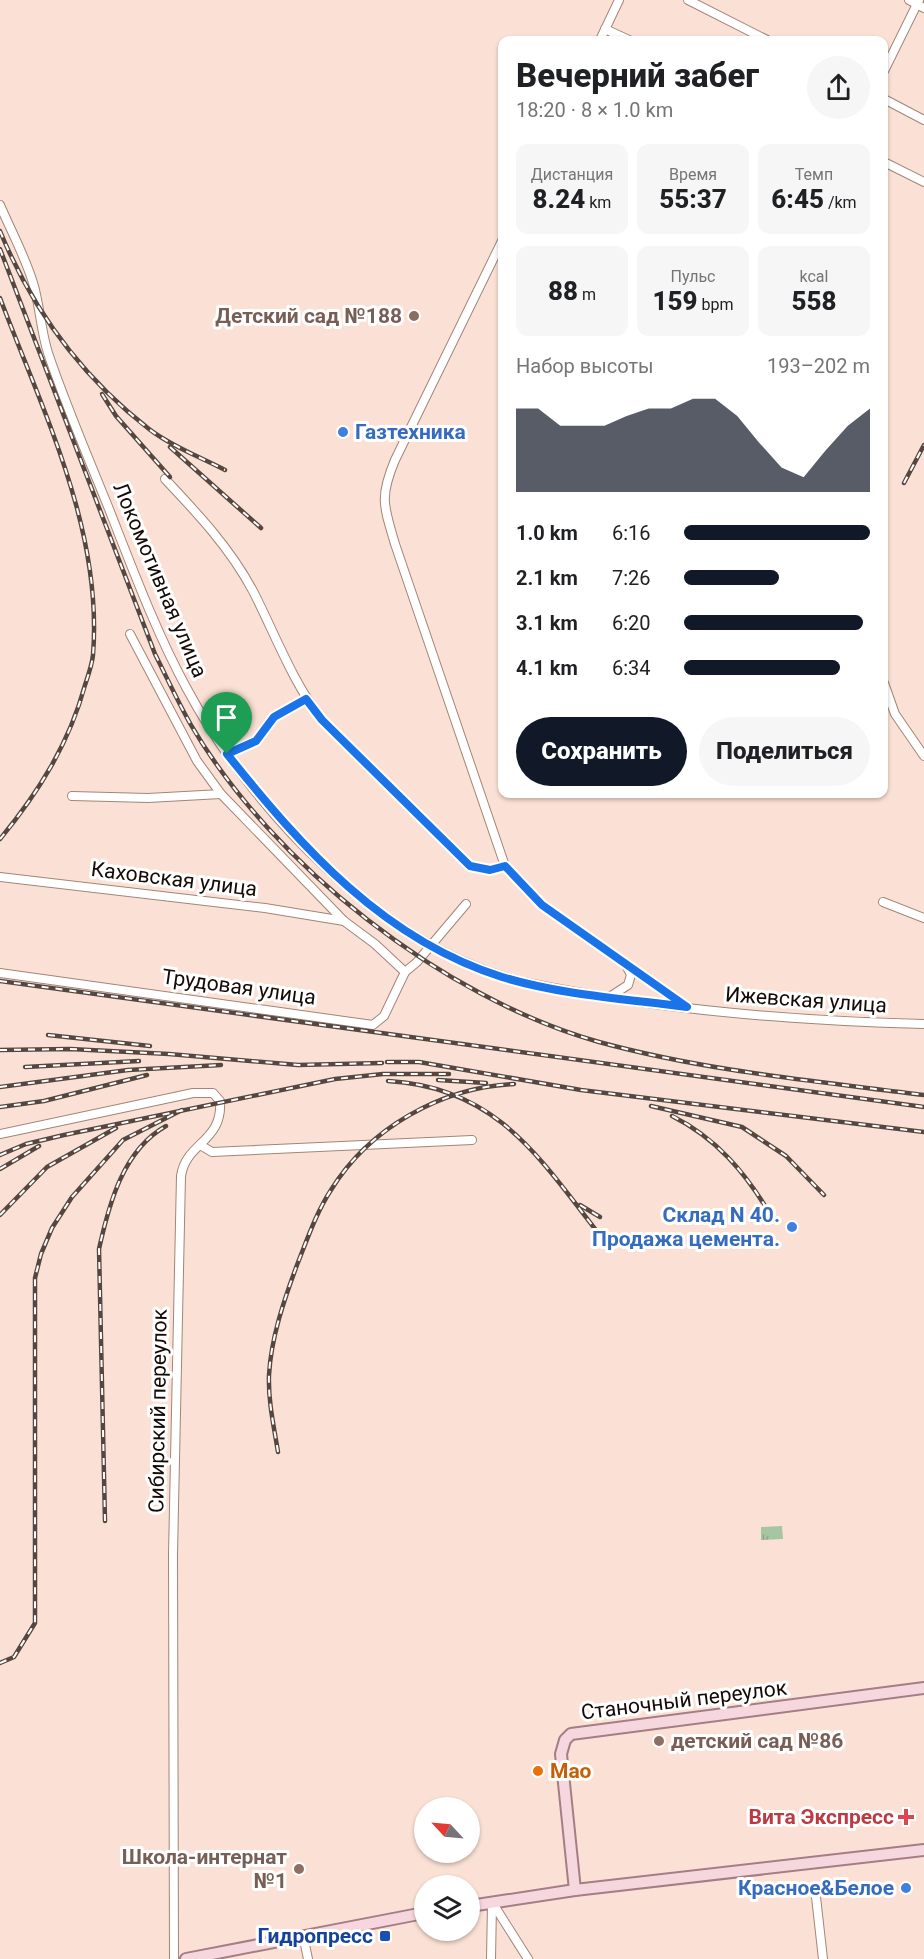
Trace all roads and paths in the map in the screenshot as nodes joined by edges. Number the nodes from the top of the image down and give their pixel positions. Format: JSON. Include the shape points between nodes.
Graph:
{"nodes":[{"id":1,"x":619,"y":0,"type":"edge"},
{"id":2,"x":688,"y":0,"type":"edge"},
{"id":3,"x":917,"y":3,"type":"edge"},
{"id":4,"x":605,"y":29,"type":"junction"},
{"id":5,"x":602,"y":36,"type":"edge"},
{"id":6,"x":620,"y":36,"type":"edge"},
{"id":7,"x":759,"y":36,"type":"edge"},
{"id":8,"x":888,"y":63,"type":"edge"},
{"id":9,"x":888,"y":101,"type":"edge"},
{"id":10,"x":924,"y":120,"type":"edge"},
{"id":11,"x":888,"y":164,"type":"edge"},
{"id":12,"x":924,"y":182,"type":"edge"},
{"id":13,"x":0,"y":205,"type":"edge"},
{"id":14,"x":498,"y":249,"type":"edge"},
{"id":15,"x":165,"y":479,"type":"dead end"},
{"id":16,"x":130,"y":634,"type":"dead end"},
{"id":17,"x":888,"y":694,"type":"edge"},
{"id":18,"x":306,"y":699,"type":"junction"},
{"id":19,"x":227,"y":754,"type":"junction"},
{"id":20,"x":924,"y":756,"type":"edge"},
{"id":21,"x":221,"y":794,"type":"junction"},
{"id":22,"x":72,"y":796,"type":"dead end"},
{"id":23,"x":505,"y":866,"type":"junction"},
{"id":24,"x":0,"y":877,"type":"edge"},
{"id":25,"x":883,"y":902,"type":"dead end"},
{"id":26,"x":466,"y":904,"type":"dead end"},
{"id":27,"x":924,"y":918,"type":"edge"},
{"id":28,"x":344,"y":921,"type":"junction"},
{"id":29,"x":431,"y":944,"type":"junction"},
{"id":30,"x":627,"y":967,"type":"junction"},
{"id":31,"x":405,"y":972,"type":"junction"},
{"id":32,"x":0,"y":973,"type":"edge"},
{"id":33,"x":609,"y":997,"type":"junction"},
{"id":34,"x":687,"y":1007,"type":"junction"},
{"id":35,"x":924,"y":1024,"type":"edge"},
{"id":36,"x":0,"y":1134,"type":"edge"},
{"id":37,"x":472,"y":1140,"type":"dead end"},
{"id":38,"x":200,"y":1145,"type":"junction"},
{"id":39,"x":924,"y":1688,"type":"edge"},
{"id":40,"x":924,"y":1850,"type":"edge"},
{"id":41,"x":575,"y":1890,"type":"junction"},
{"id":42,"x":816,"y":1897,"type":"dead end"},
{"id":43,"x":492,"y":1902,"type":"junction"},
{"id":44,"x":480,"y":1904,"type":"edge"},
{"id":45,"x":414,"y":1915,"type":"edge"},
{"id":46,"x":303,"y":1935,"type":"junction"},
{"id":47,"x":174,"y":1959,"type":"edge"},
{"id":48,"x":186,"y":1959,"type":"edge"},
{"id":49,"x":308,"y":1959,"type":"edge"},
{"id":50,"x":491,"y":1959,"type":"edge"},
{"id":51,"x":528,"y":1959,"type":"edge"},
{"id":52,"x":823,"y":1959,"type":"edge"}],
"edges":[{"from":1,"to":4,"type":"street"},
{"from":2,"to":7,"type":"street"},
{"from":3,"to":8,"type":"street"},
{"from":4,"to":5,"type":"street"},
{"from":4,"to":6,"type":"street"},
{"from":9,"to":10,"type":"street"},
{"from":11,"to":12,"type":"street"},
{"from":13,"to":19,"type":"street","name":"Локомотивная улица","via":[[32,280],[44,339],[72,420],[158,631],[188,691]]},
{"from":14,"to":23,"type":"street","via":[[394,460],[384,485],[383,500]]},
{"from":15,"to":18,"type":"street","via":[[214,531],[252,588]]},
{"from":16,"to":21,"type":"street","via":[[196,761]]},
{"from":17,"to":20,"type":"street","via":[[895,714]]},
{"from":18,"to":19,"type":"street","via":[[274,717],[256,741]]},
{"from":18,"to":23,"type":"street","via":[[322,720],[470,866],[490,870]]},
{"from":19,"to":29,"type":"street","name":"Локомотивная улица","via":[[273,812],[348,888],[375,911]]},
{"from":21,"to":22,"type":"street","via":[[148,798]]},
{"from":21,"to":28,"type":"street"},
{"from":23,"to":30,"type":"street","via":[[542,905]]},
{"from":24,"to":28,"type":"street","name":"Каховская улица"},
{"from":25,"to":27,"type":"street"},
{"from":26,"to":29,"type":"street","name":"Трудовая улица"},
{"from":28,"to":31,"type":"street"},
{"from":29,"to":31,"type":"street","name":"Трудовая улица"},
{"from":29,"to":33,"type":"street","name":"Локомотивная улица","via":[[503,977]]},
{"from":30,"to":33,"type":"street","via":[[631,975],[628,985]]},
{"from":30,"to":34,"type":"street"},
{"from":31,"to":32,"type":"street","name":"Трудовая улица","via":[[384,1017],[373,1025]]},
{"from":33,"to":34,"type":"street","name":"Локомотивная улица"},
{"from":34,"to":35,"type":"street","name":"Ижевская улица","via":[[810,1021]]},
{"from":36,"to":38,"type":"street","name":"Сибирский переулок","via":[[207,1092],[217,1095],[221,1112],[214,1131]]},
{"from":37,"to":38,"type":"street","via":[[212,1152]]},
{"from":38,"to":47,"type":"street","name":"Сибирский переулок","via":[[185,1161],[181,1176],[173,1565]]},
{"from":39,"to":41,"type":"main road","name":"Станочный переулок","via":[[572,1734],[565,1740],[561,1754]]},
{"from":40,"to":41,"type":"main road"},
{"from":41,"to":43,"type":"main road"},
{"from":42,"to":52,"type":"street"},
{"from":43,"to":44,"type":"main road"},
{"from":43,"to":50,"type":"street"},
{"from":43,"to":51,"type":"street"},
{"from":45,"to":46,"type":"main road"},
{"from":46,"to":48,"type":"main road"},
{"from":46,"to":49,"type":"street"}]}
